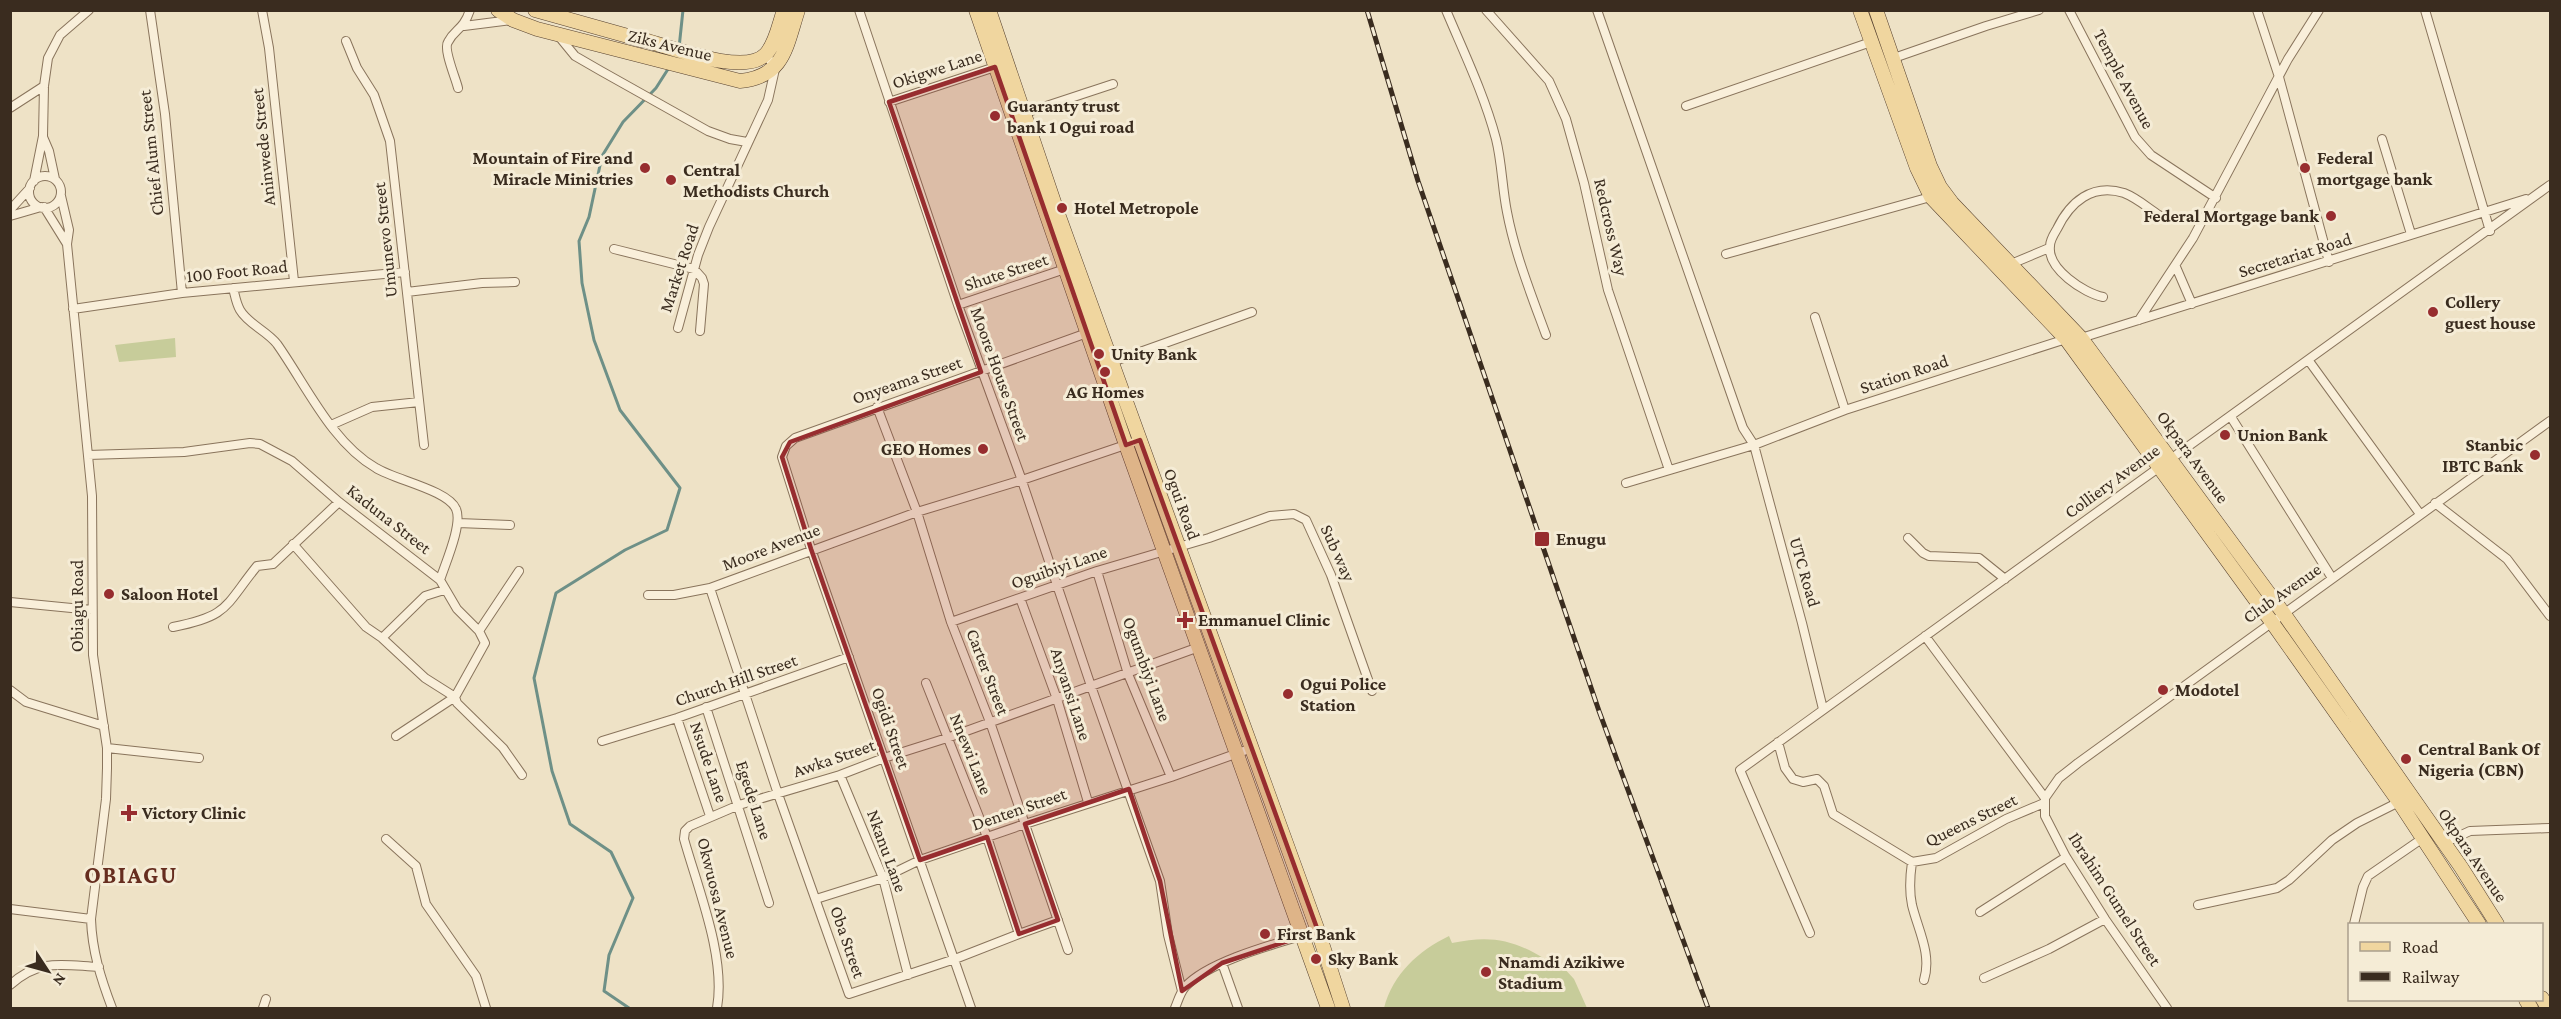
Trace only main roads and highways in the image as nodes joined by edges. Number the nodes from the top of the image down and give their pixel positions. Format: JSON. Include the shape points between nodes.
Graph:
{"nodes":[{"id":1,"x":498,"y":10,"type":"edge"},
{"id":2,"x":535,"y":10,"type":"edge"},
{"id":3,"x":784,"y":10,"type":"edge"},
{"id":4,"x":798,"y":10,"type":"edge"},
{"id":5,"x":976,"y":10,"type":"edge"},
{"id":6,"x":989,"y":10,"type":"edge"},
{"id":7,"x":1860,"y":10,"type":"edge"},
{"id":8,"x":1876,"y":10,"type":"edge"},
{"id":9,"x":1172,"y":548,"type":"junction"},
{"id":10,"x":2277,"y":617,"type":"junction"},
{"id":11,"x":2405,"y":799,"type":"junction"},
{"id":12,"x":2478,"y":923,"type":"edge"},
{"id":13,"x":2496,"y":923,"type":"edge"},
{"id":14,"x":1328,"y":1008,"type":"edge"},
{"id":15,"x":1343,"y":1008,"type":"edge"}],
"edges":[{"from":1,"to":4,"type":"main road","name":"Ziks Avenue","via":[[513,20],[556,34],[740,81],[761,77],[774,69]]},
{"from":2,"to":3,"type":"main road","name":"Ziks Avenue","via":[[744,64],[766,54]]},
{"from":5,"to":9,"type":"main road","name":"Ogui Road","via":[[1126,445]]},
{"from":6,"to":9,"type":"main road","name":"Ogui Road","via":[[1140,440]]},
{"from":7,"to":10,"type":"main road","name":"Okpara Avenue","via":[[1931,197],[2066,339]]},
{"from":8,"to":10,"type":"main road","name":"Okpara Avenue","via":[[1930,166],[1946,195],[2081,338],[2172,459]]},
{"from":9,"to":14,"type":"main road","name":"Ogui Road","via":[[1199,647]]},
{"from":9,"to":15,"type":"main road","name":"Ogui Road","via":[[1252,748]]},
{"from":10,"to":11,"type":"main road","name":"Okpara Avenue"},
{"from":11,"to":12,"type":"main road","name":"Okpara Avenue","via":[[2423,838]]},
{"from":11,"to":13,"type":"main road","name":"Okpara Avenue","via":[[2444,843]]}]}
